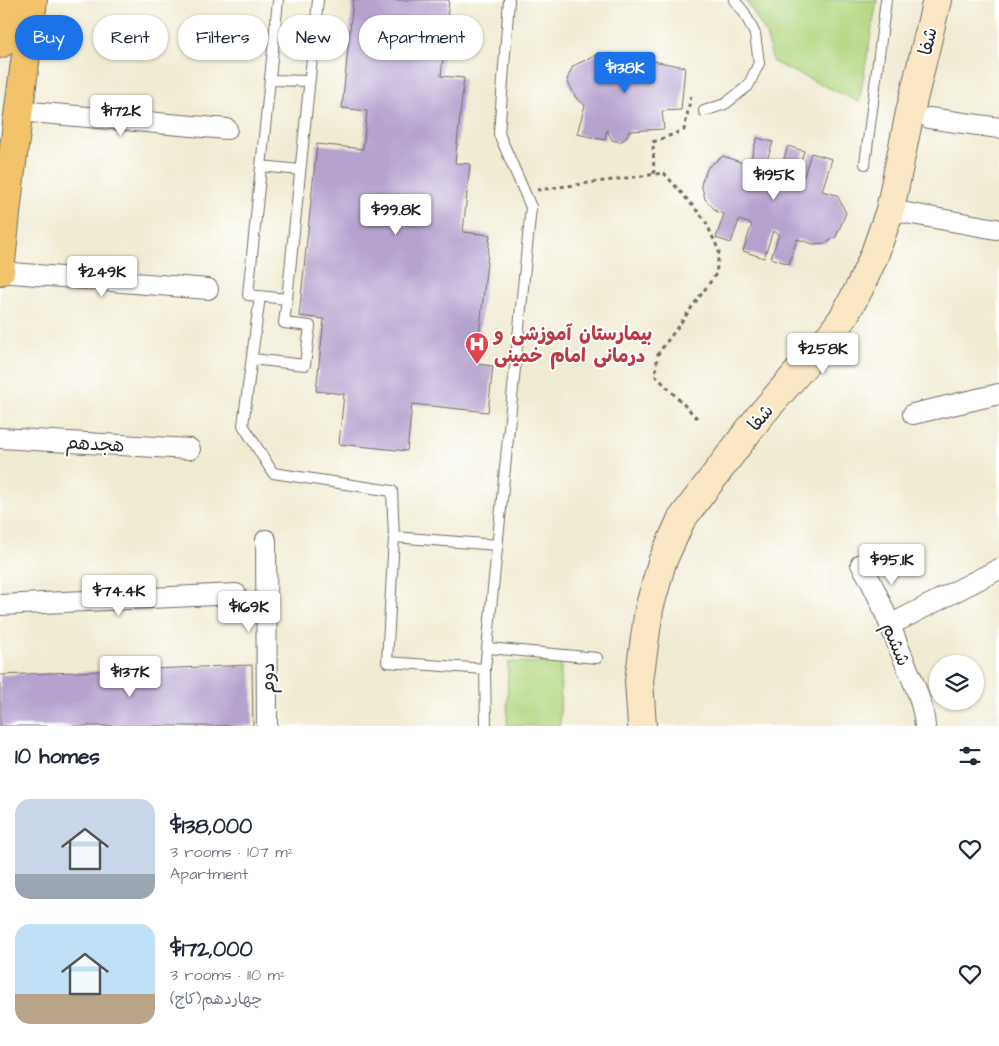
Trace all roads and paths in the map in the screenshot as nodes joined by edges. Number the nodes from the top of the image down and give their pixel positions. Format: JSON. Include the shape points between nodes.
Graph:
{"nodes":[{"id":1,"x":6,"y":0,"type":"edge"},
{"id":2,"x":33,"y":0,"type":"edge"},
{"id":3,"x":278,"y":0,"type":"edge"},
{"id":4,"x":318,"y":0,"type":"edge"},
{"id":5,"x":509,"y":0,"type":"edge"},
{"id":6,"x":734,"y":0,"type":"edge"},
{"id":7,"x":886,"y":0,"type":"edge"},
{"id":8,"x":937,"y":0,"type":"edge"},
{"id":9,"x":0,"y":44,"type":"edge"},
{"id":10,"x":270,"y":80,"type":"junction"},
{"id":11,"x":309,"y":81,"type":"junction"},
{"id":12,"x":691,"y":96,"type":"dead end"},
{"id":13,"x":19,"y":110,"type":"junction"},
{"id":14,"x":704,"y":111,"type":"dead end"},
{"id":15,"x":929,"y":118,"type":"dead end"},
{"id":16,"x":999,"y":128,"type":"edge"},
{"id":17,"x":227,"y":129,"type":"dead end"},
{"id":18,"x":865,"y":164,"type":"dead end"},
{"id":19,"x":261,"y":166,"type":"junction"},
{"id":20,"x":300,"y":170,"type":"junction"},
{"id":21,"x":654,"y":174,"type":"junction"},
{"id":22,"x":4,"y":185,"type":"edge"},
{"id":23,"x":524,"y":191,"type":"junction"},
{"id":24,"x":890,"y":210,"type":"junction"},
{"id":25,"x":996,"y":229,"type":"dead end"},
{"id":26,"x":0,"y":271,"type":"edge"},
{"id":27,"x":208,"y":289,"type":"dead end"},
{"id":28,"x":260,"y":296,"type":"junction"},
{"id":29,"x":287,"y":299,"type":"junction"},
{"id":30,"x":252,"y":359,"type":"junction"},
{"id":31,"x":999,"y":394,"type":"edge"},
{"id":32,"x":913,"y":414,"type":"dead end"},
{"id":33,"x":699,"y":420,"type":"dead end"},
{"id":34,"x":0,"y":438,"type":"edge"},
{"id":35,"x":190,"y":448,"type":"dead end"},
{"id":36,"x":394,"y":537,"type":"junction"},
{"id":37,"x":266,"y":540,"type":"dead end"},
{"id":38,"x":497,"y":545,"type":"junction"},
{"id":39,"x":862,"y":564,"type":"dead end"},
{"id":40,"x":999,"y":569,"type":"edge"},
{"id":41,"x":236,"y":594,"type":"dead end"},
{"id":42,"x":0,"y":605,"type":"edge"},
{"id":43,"x":890,"y":625,"type":"junction"},
{"id":44,"x":488,"y":648,"type":"junction"},
{"id":45,"x":597,"y":658,"type":"dead end"},
{"id":46,"x":485,"y":669,"type":"junction"},
{"id":47,"x":267,"y":726,"type":"edge"},
{"id":48,"x":486,"y":726,"type":"edge"},
{"id":49,"x":642,"y":726,"type":"edge"},
{"id":50,"x":924,"y":726,"type":"edge"}],
"edges":[{"from":1,"to":9,"type":"main road"},
{"from":2,"to":13,"type":"main road"},
{"from":3,"to":10,"type":"lane"},
{"from":4,"to":11,"type":"lane"},
{"from":5,"to":23,"type":"lane","via":[[499,134]]},
{"from":6,"to":14,"type":"lane","via":[[755,34],[759,63],[748,86],[725,104]]},
{"from":7,"to":18,"type":"lane"},
{"from":8,"to":24,"type":"street","name":"شفا"},
{"from":10,"to":11,"type":"lane"},
{"from":10,"to":19,"type":"lane"},
{"from":11,"to":20,"type":"lane"},
{"from":12,"to":21,"type":"path","via":[[684,130],[653,142]]},
{"from":13,"to":17,"type":"street"},
{"from":13,"to":22,"type":"main road"},
{"from":15,"to":16,"type":"street"},
{"from":19,"to":20,"type":"lane"},
{"from":19,"to":28,"type":"lane","via":[[248,295]]},
{"from":20,"to":29,"type":"lane"},
{"from":21,"to":23,"type":"path"},
{"from":21,"to":33,"type":"path","via":[[664,173],[690,201],[704,220],[719,251],[716,274],[658,354],[655,375]]},
{"from":22,"to":26,"type":"main road"},
{"from":23,"to":38,"type":"lane","via":[[531,207]]},
{"from":24,"to":25,"type":"street"},
{"from":24,"to":49,"type":"street","name":"شفا","via":[[874,256],[843,318],[759,417],[681,520],[662,562],[649,609],[639,681]]},
{"from":26,"to":27,"type":"street"},
{"from":28,"to":29,"type":"lane"},
{"from":28,"to":30,"type":"lane"},
{"from":29,"to":30,"type":"lane","via":[[284,323],[310,326],[305,365]]},
{"from":30,"to":36,"type":"lane","via":[[243,425],[272,473],[392,491]]},
{"from":31,"to":32,"type":"street"},
{"from":34,"to":35,"type":"street","name":"هجدهم"},
{"from":36,"to":38,"type":"lane"},
{"from":36,"to":46,"type":"lane","via":[[387,662]]},
{"from":37,"to":47,"type":"street","name":"دوم"},
{"from":38,"to":44,"type":"lane"},
{"from":39,"to":43,"type":"street","name":"ششم"},
{"from":40,"to":43,"type":"street"},
{"from":41,"to":42,"type":"street"},
{"from":43,"to":50,"type":"street","name":"ششم","via":[[922,706]]},
{"from":44,"to":45,"type":"lane"},
{"from":44,"to":46,"type":"lane"},
{"from":46,"to":48,"type":"lane"}]}
